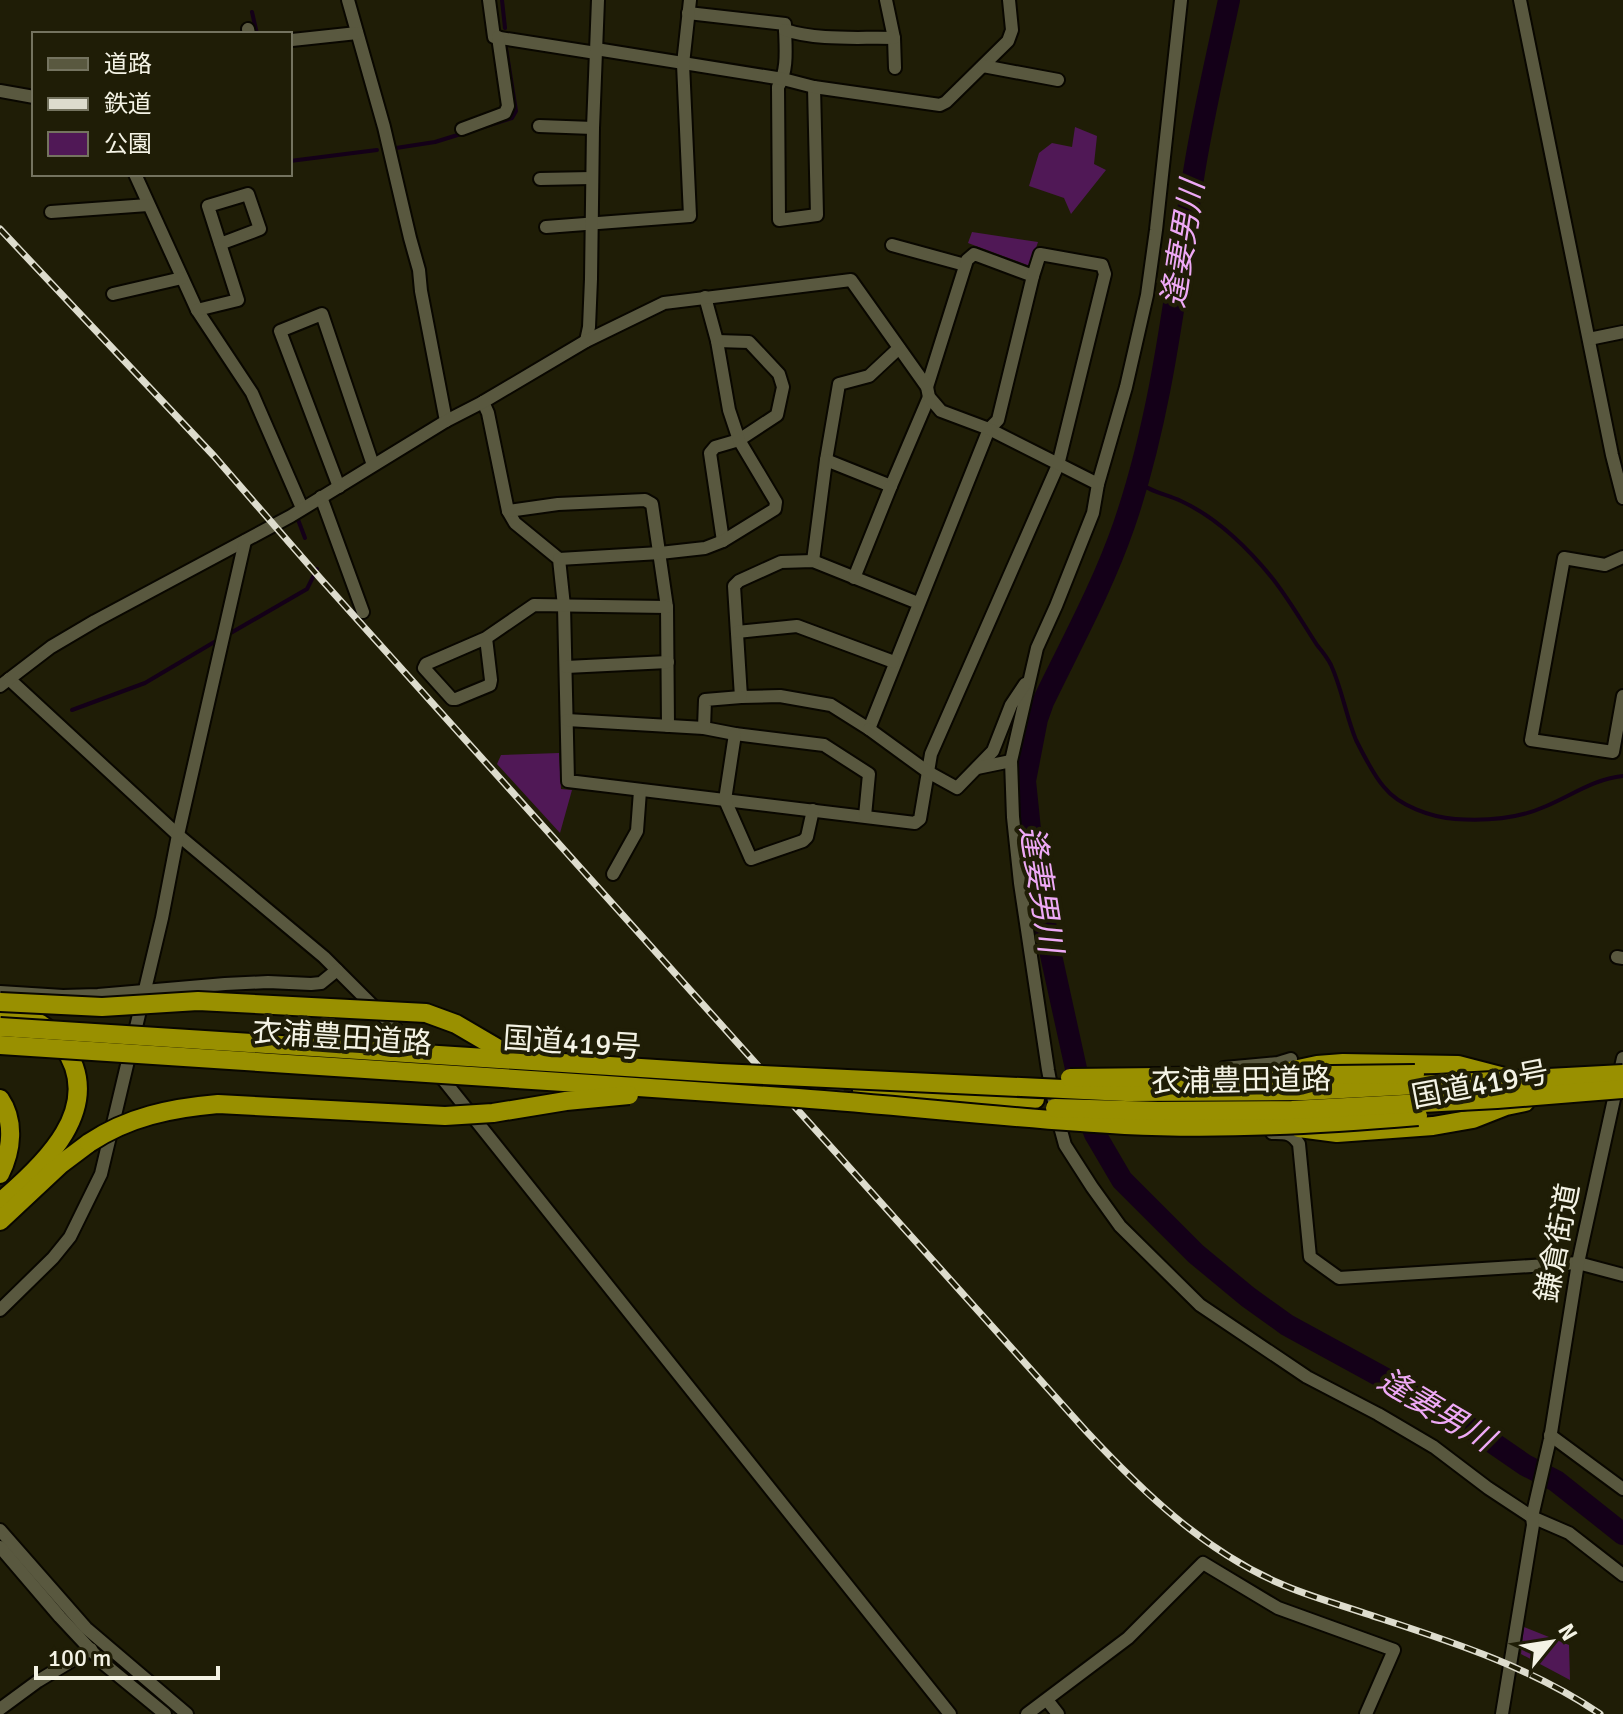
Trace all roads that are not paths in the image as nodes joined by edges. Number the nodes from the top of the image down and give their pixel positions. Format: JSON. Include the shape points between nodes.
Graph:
{"nodes":[{"id":1,"x":348,"y":0,"type":"edge"},
{"id":2,"x":489,"y":0,"type":"edge"},
{"id":3,"x":598,"y":0,"type":"edge"},
{"id":4,"x":886,"y":0,"type":"edge"},
{"id":5,"x":1009,"y":0,"type":"edge"},
{"id":6,"x":1181,"y":0,"type":"edge"},
{"id":7,"x":1520,"y":0,"type":"edge"},
{"id":8,"x":689,"y":7,"type":"edge"},
{"id":9,"x":785,"y":30,"type":"junction"},
{"id":10,"x":357,"y":33,"type":"junction"},
{"id":11,"x":498,"y":37,"type":"junction"},
{"id":12,"x":894,"y":38,"type":"junction"},
{"id":13,"x":292,"y":40,"type":"edge"},
{"id":14,"x":596,"y":51,"type":"junction"},
{"id":15,"x":683,"y":64,"type":"junction"},
{"id":16,"x":983,"y":66,"type":"junction"},
{"id":17,"x":895,"y":68,"type":"dead end"},
{"id":18,"x":783,"y":79,"type":"junction"},
{"id":19,"x":1058,"y":80,"type":"dead end"},
{"id":20,"x":814,"y":87,"type":"junction"},
{"id":21,"x":0,"y":91,"type":"edge"},
{"id":22,"x":32,"y":97,"type":"edge"},
{"id":23,"x":539,"y":126,"type":"dead end"},
{"id":24,"x":593,"y":128,"type":"junction"},
{"id":25,"x":462,"y":129,"type":"dead end"},
{"id":26,"x":136,"y":176,"type":"edge"},
{"id":27,"x":592,"y":178,"type":"junction"},
{"id":28,"x":540,"y":179,"type":"dead end"},
{"id":29,"x":148,"y":205,"type":"junction"},
{"id":30,"x":51,"y":212,"type":"dead end"},
{"id":31,"x":592,"y":224,"type":"junction"},
{"id":32,"x":546,"y":227,"type":"dead end"},
{"id":33,"x":220,"y":244,"type":"junction"},
{"id":34,"x":892,"y":245,"type":"dead end"},
{"id":35,"x":965,"y":265,"type":"junction"},
{"id":36,"x":1033,"y":276,"type":"junction"},
{"id":37,"x":182,"y":278,"type":"junction"},
{"id":38,"x":113,"y":294,"type":"dead end"},
{"id":39,"x":705,"y":297,"type":"junction"},
{"id":40,"x":197,"y":310,"type":"junction"},
{"id":41,"x":1623,"y":332,"type":"edge"},
{"id":42,"x":1589,"y":339,"type":"junction"},
{"id":43,"x":586,"y":341,"type":"junction"},
{"id":44,"x":717,"y":341,"type":"junction"},
{"id":45,"x":899,"y":348,"type":"junction"},
{"id":46,"x":928,"y":392,"type":"junction"},
{"id":47,"x":483,"y":402,"type":"junction"},
{"id":48,"x":446,"y":421,"type":"junction"},
{"id":49,"x":989,"y":429,"type":"junction"},
{"id":50,"x":739,"y":440,"type":"junction"},
{"id":51,"x":1617,"y":456,"type":"edge"},
{"id":52,"x":826,"y":460,"type":"junction"},
{"id":53,"x":373,"y":465,"type":"junction"},
{"id":54,"x":1058,"y":465,"type":"junction"},
{"id":55,"x":1098,"y":484,"type":"junction"},
{"id":56,"x":891,"y":486,"type":"junction"},
{"id":57,"x":339,"y":487,"type":"junction"},
{"id":58,"x":321,"y":497,"type":"junction"},
{"id":59,"x":1623,"y":498,"type":"edge"},
{"id":60,"x":302,"y":508,"type":"junction"},
{"id":61,"x":508,"y":511,"type":"junction"},
{"id":62,"x":245,"y":541,"type":"junction"},
{"id":63,"x":723,"y":541,"type":"junction"},
{"id":64,"x":660,"y":553,"type":"junction"},
{"id":65,"x":1623,"y":557,"type":"edge"},
{"id":66,"x":559,"y":559,"type":"junction"},
{"id":67,"x":813,"y":561,"type":"junction"},
{"id":68,"x":854,"y":578,"type":"junction"},
{"id":69,"x":918,"y":603,"type":"junction"},
{"id":70,"x":564,"y":606,"type":"junction"},
{"id":71,"x":667,"y":607,"type":"junction"},
{"id":72,"x":363,"y":612,"type":"dead end"},
{"id":73,"x":737,"y":632,"type":"junction"},
{"id":74,"x":486,"y":638,"type":"junction"},
{"id":75,"x":668,"y":662,"type":"junction"},
{"id":76,"x":894,"y":662,"type":"junction"},
{"id":77,"x":566,"y":667,"type":"junction"},
{"id":78,"x":1029,"y":677,"type":"junction"},
{"id":79,"x":4,"y":682,"type":"edge"},
{"id":80,"x":1623,"y":696,"type":"edge"},
{"id":81,"x":741,"y":697,"type":"junction"},
{"id":82,"x":567,"y":720,"type":"junction"},
{"id":83,"x":668,"y":726,"type":"junction"},
{"id":84,"x":704,"y":728,"type":"junction"},
{"id":85,"x":869,"y":729,"type":"junction"},
{"id":86,"x":735,"y":734,"type":"junction"},
{"id":87,"x":1011,"y":761,"type":"junction"},
{"id":88,"x":977,"y":768,"type":"junction"},
{"id":89,"x":928,"y":772,"type":"junction"},
{"id":90,"x":640,"y":791,"type":"junction"},
{"id":91,"x":725,"y":800,"type":"junction"},
{"id":92,"x":813,"y":810,"type":"junction"},
{"id":93,"x":865,"y":816,"type":"junction"},
{"id":94,"x":178,"y":835,"type":"junction"},
{"id":95,"x":613,"y":874,"type":"dead end"},
{"id":96,"x":337,"y":970,"type":"junction"},
{"id":97,"x":0,"y":992,"type":"edge"},
{"id":98,"x":144,"y":992,"type":"junction"},
{"id":99,"x":0,"y":1002,"type":"edge"},
{"id":100,"x":0,"y":1013,"type":"edge"},
{"id":101,"x":0,"y":1027,"type":"edge"},
{"id":102,"x":0,"y":1045,"type":"edge"},
{"id":103,"x":515,"y":1058,"type":"junction"},
{"id":104,"x":1291,"y":1059,"type":"dead end"},
{"id":105,"x":429,"y":1062,"type":"junction"},
{"id":106,"x":1499,"y":1077,"type":"junction"},
{"id":107,"x":1622,"y":1080,"type":"edge"},
{"id":108,"x":711,"y":1081,"type":"tunnel mouth"},
{"id":109,"x":1186,"y":1087,"type":"dead end"},
{"id":110,"x":679,"y":1090,"type":"junction"},
{"id":111,"x":866,"y":1092,"type":"junction"},
{"id":112,"x":0,"y":1099,"type":"edge"},
{"id":113,"x":1159,"y":1102,"type":"junction"},
{"id":114,"x":1506,"y":1106,"type":"junction"},
{"id":115,"x":1189,"y":1114,"type":"dead end"},
{"id":116,"x":0,"y":1174,"type":"edge"},
{"id":117,"x":0,"y":1202,"type":"edge"},
{"id":118,"x":0,"y":1221,"type":"edge"},
{"id":119,"x":1578,"y":1263,"type":"junction"},
{"id":120,"x":1623,"y":1275,"type":"edge"},
{"id":121,"x":0,"y":1310,"type":"edge"},
{"id":122,"x":1550,"y":1437,"type":"junction"},
{"id":123,"x":1623,"y":1489,"type":"edge"},
{"id":124,"x":1533,"y":1513,"type":"junction"},
{"id":125,"x":0,"y":1530,"type":"edge"},
{"id":126,"x":0,"y":1547,"type":"edge"},
{"id":127,"x":1623,"y":1575,"type":"edge"},
{"id":128,"x":91,"y":1649,"type":"junction"},
{"id":129,"x":1047,"y":1700,"type":"junction"},
{"id":130,"x":0,"y":1709,"type":"edge"},
{"id":131,"x":165,"y":1714,"type":"edge"},
{"id":132,"x":187,"y":1714,"type":"edge"},
{"id":133,"x":950,"y":1714,"type":"edge"},
{"id":134,"x":1027,"y":1714,"type":"edge"},
{"id":135,"x":1058,"y":1714,"type":"edge"},
{"id":136,"x":1366,"y":1714,"type":"edge"},
{"id":137,"x":1502,"y":1714,"type":"edge"}],
"edges":[{"from":1,"to":10,"type":"street"},
{"from":2,"to":11,"type":"street"},
{"from":3,"to":14,"type":"street"},
{"from":4,"to":12,"type":"street"},
{"from":5,"to":16,"type":"street","via":[[1008,41]]},
{"from":6,"to":55,"type":"street","via":[[1147,295]]},
{"from":7,"to":42,"type":"street"},
{"from":8,"to":9,"type":"street","via":[[785,24]]},
{"from":8,"to":15,"type":"street"},
{"from":9,"to":12,"type":"street"},
{"from":9,"to":18,"type":"street"},
{"from":10,"to":13,"type":"street"},
{"from":10,"to":48,"type":"street","via":[[419,270]]},
{"from":11,"to":14,"type":"street"},
{"from":11,"to":25,"type":"street","via":[[508,106],[498,117]]},
{"from":12,"to":17,"type":"street"},
{"from":14,"to":15,"type":"street"},
{"from":14,"to":24,"type":"street"},
{"from":15,"to":18,"type":"street"},
{"from":15,"to":31,"type":"street","via":[[690,216]]},
{"from":16,"to":19,"type":"street"},
{"from":16,"to":20,"type":"street","via":[[940,105]]},
{"from":18,"to":20,"type":"street"},
{"from":18,"to":20,"type":"street","via":[[778,87],[779,220],[817,215]]},
{"from":21,"to":22,"type":"street"},
{"from":23,"to":24,"type":"street"},
{"from":24,"to":27,"type":"street"},
{"from":26,"to":29,"type":"street"},
{"from":27,"to":28,"type":"street"},
{"from":27,"to":31,"type":"street"},
{"from":29,"to":30,"type":"street"},
{"from":29,"to":37,"type":"street"},
{"from":31,"to":32,"type":"street"},
{"from":31,"to":43,"type":"street"},
{"from":33,"to":33,"type":"street","via":[[208,206],[248,194],[260,229]]},
{"from":33,"to":40,"type":"street","via":[[238,300]]},
{"from":34,"to":35,"type":"street"},
{"from":35,"to":36,"type":"street","via":[[974,254]]},
{"from":35,"to":46,"type":"street"},
{"from":36,"to":49,"type":"street","via":[[998,420]]},
{"from":36,"to":54,"type":"street","via":[[1040,254],[1102,265],[1105,274]]},
{"from":37,"to":38,"type":"street"},
{"from":37,"to":40,"type":"street"},
{"from":39,"to":43,"type":"street","via":[[664,303]]},
{"from":39,"to":44,"type":"street"},
{"from":39,"to":45,"type":"street","via":[[851,280]]},
{"from":40,"to":60,"type":"street","via":[[252,393]]},
{"from":41,"to":42,"type":"street"},
{"from":42,"to":51,"type":"street"},
{"from":43,"to":47,"type":"street"},
{"from":44,"to":50,"type":"street"},
{"from":44,"to":50,"type":"street","via":[[749,342],[779,374],[783,387],[777,415]]},
{"from":45,"to":46,"type":"street"},
{"from":45,"to":52,"type":"street","via":[[869,376],[839,384]]},
{"from":46,"to":49,"type":"street","via":[[941,411]]},
{"from":46,"to":56,"type":"street"},
{"from":47,"to":48,"type":"street"},
{"from":47,"to":61,"type":"street"},
{"from":48,"to":53,"type":"street"},
{"from":49,"to":54,"type":"street"},
{"from":49,"to":69,"type":"street"},
{"from":50,"to":63,"type":"street","via":[[710,453]]},
{"from":50,"to":63,"type":"street","via":[[776,502],[775,509]]},
{"from":51,"to":59,"type":"street"},
{"from":52,"to":56,"type":"street"},
{"from":52,"to":67,"type":"street"},
{"from":53,"to":57,"type":"street"},
{"from":53,"to":57,"type":"street","via":[[322,314],[280,331]]},
{"from":54,"to":55,"type":"street"},
{"from":54,"to":89,"type":"street","via":[[931,754]]},
{"from":55,"to":78,"type":"street","via":[[1093,513]]},
{"from":56,"to":68,"type":"street"},
{"from":57,"to":58,"type":"street"},
{"from":58,"to":60,"type":"street"},
{"from":58,"to":72,"type":"street"},
{"from":60,"to":62,"type":"street"},
{"from":61,"to":64,"type":"street","via":[[645,500],[652,504]]},
{"from":61,"to":66,"type":"street"},
{"from":62,"to":79,"type":"street","via":[[84,627]]},
{"from":62,"to":94,"type":"street"},
{"from":63,"to":64,"type":"street"},
{"from":64,"to":66,"type":"street"},
{"from":64,"to":71,"type":"street"},
{"from":65,"to":80,"type":"street","via":[[1605,565],[1564,558],[1531,740],[1613,752]]},
{"from":66,"to":70,"type":"street"},
{"from":67,"to":68,"type":"street"},
{"from":67,"to":73,"type":"street","via":[[781,562],[739,581],[734,586]]},
{"from":68,"to":69,"type":"street"},
{"from":69,"to":76,"type":"street"},
{"from":70,"to":71,"type":"street"},
{"from":70,"to":74,"type":"street","via":[[534,605]]},
{"from":70,"to":77,"type":"street"},
{"from":71,"to":75,"type":"street"},
{"from":73,"to":76,"type":"street","via":[[797,626]]},
{"from":73,"to":81,"type":"street"},
{"from":74,"to":74,"type":"street","via":[[426,664],[452,699],[490,685]]},
{"from":75,"to":77,"type":"street"},
{"from":75,"to":83,"type":"street"},
{"from":76,"to":85,"type":"street"},
{"from":77,"to":82,"type":"street"},
{"from":78,"to":87,"type":"street"},
{"from":78,"to":88,"type":"street","via":[[993,751]]},
{"from":79,"to":94,"type":"street"},
{"from":81,"to":84,"type":"street","via":[[705,700]]},
{"from":81,"to":85,"type":"street","via":[[780,696],[831,705]]},
{"from":82,"to":83,"type":"street"},
{"from":82,"to":90,"type":"street","via":[[568,781]]},
{"from":83,"to":84,"type":"street"},
{"from":84,"to":86,"type":"street"},
{"from":85,"to":89,"type":"street"},
{"from":86,"to":91,"type":"street"},
{"from":86,"to":93,"type":"street","via":[[824,745],[869,774]]},
{"from":87,"to":88,"type":"street"},
{"from":87,"to":124,"type":"street","via":[[1020,883],[1056,1112],[1065,1145],[1092,1187],[1120,1226],[1200,1305],[1307,1377],[1434,1447],[1488,1488]]},
{"from":88,"to":89,"type":"street","via":[[957,788]]},
{"from":89,"to":93,"type":"street","via":[[915,823]]},
{"from":90,"to":91,"type":"street"},
{"from":90,"to":95,"type":"street","via":[[637,831]]},
{"from":91,"to":92,"type":"street"},
{"from":91,"to":92,"type":"street","via":[[751,859],[803,841]]},
{"from":92,"to":93,"type":"street"},
{"from":94,"to":96,"type":"street"},
{"from":94,"to":98,"type":"street"},
{"from":96,"to":98,"type":"street","via":[[321,983]]},
{"from":96,"to":105,"type":"street"},
{"from":97,"to":98,"type":"street"},
{"from":98,"to":121,"type":"street","via":[[106,1159],[93,1192],[70,1237]]},
{"from":99,"to":103,"type":"highway","name":"衣浦豊田道路","bridge":true,"via":[[102,1007],[198,1001],[426,1013]]},
{"from":100,"to":117,"type":"highway","via":[[38,1021],[56,1036],[71,1060],[78,1093],[71,1122],[55,1147]]},
{"from":101,"to":103,"type":"highway","name":"衣浦豊田道路","bridge":true},
{"from":102,"to":110,"type":"highway","name":"衣浦豊田道路","bridge":true},
{"from":103,"to":111,"type":"highway","name":"衣浦豊田道路","bridge":true},
{"from":104,"to":109,"type":"street","via":[[1184,1072]]},
{"from":105,"to":108,"type":"highway","name":"国道419号"},
{"from":105,"to":133,"type":"street"},
{"from":106,"to":107,"type":"highway","name":"国道419号"},
{"from":106,"to":111,"type":"highway","name":"衣浦豊田道路","bridge":true,"via":[[933,1076]]},
{"from":106,"to":113,"type":"highway","name":"国道419号","via":[[1458,1065],[1343,1063]]},
{"from":107,"to":111,"type":"highway","name":"衣浦豊田道路","bridge":true,"via":[[1290,1091]]},
{"from":107,"to":111,"type":"highway","name":"衣浦豊田道路","bridge":true,"via":[[1497,1099],[1292,1110],[1143,1110]]},
{"from":107,"to":114,"type":"highway","name":"国道419号"},
{"from":107,"to":119,"type":"street","name":"鎌倉街道"},
{"from":110,"to":111,"type":"highway","name":"衣浦豊田道路","bridge":true},
{"from":110,"to":118,"type":"highway","name":"衣浦豊田道路","bridge":true,"via":[[445,1116],[218,1104],[181,1107],[124,1124],[89,1143]]},
{"from":111,"to":113,"type":"highway","name":"国道419号"},
{"from":111,"to":114,"type":"highway","name":"衣浦豊田道路","bridge":true,"via":[[987,1115],[1216,1127],[1329,1124]]},
{"from":112,"to":116,"type":"highway","via":[[10,1126]]},
{"from":113,"to":114,"type":"highway","name":"国道419号","via":[[1337,1133],[1433,1126]]},
{"from":115,"to":119,"type":"street","via":[[1191,1133],[1294,1136],[1310,1257],[1339,1278]]},
{"from":119,"to":120,"type":"street"},
{"from":119,"to":122,"type":"street","name":"鎌倉街道"},
{"from":122,"to":123,"type":"street"},
{"from":122,"to":124,"type":"street","name":"鎌倉街道"},
{"from":124,"to":127,"type":"street"},
{"from":124,"to":137,"type":"street"},
{"from":125,"to":132,"type":"street","via":[[86,1628]]},
{"from":126,"to":128,"type":"street"},
{"from":128,"to":130,"type":"street"},
{"from":128,"to":131,"type":"street"},
{"from":129,"to":134,"type":"street"},
{"from":129,"to":135,"type":"street"},
{"from":129,"to":136,"type":"street","via":[[1128,1638],[1203,1563],[1278,1608],[1394,1650]]}]}
